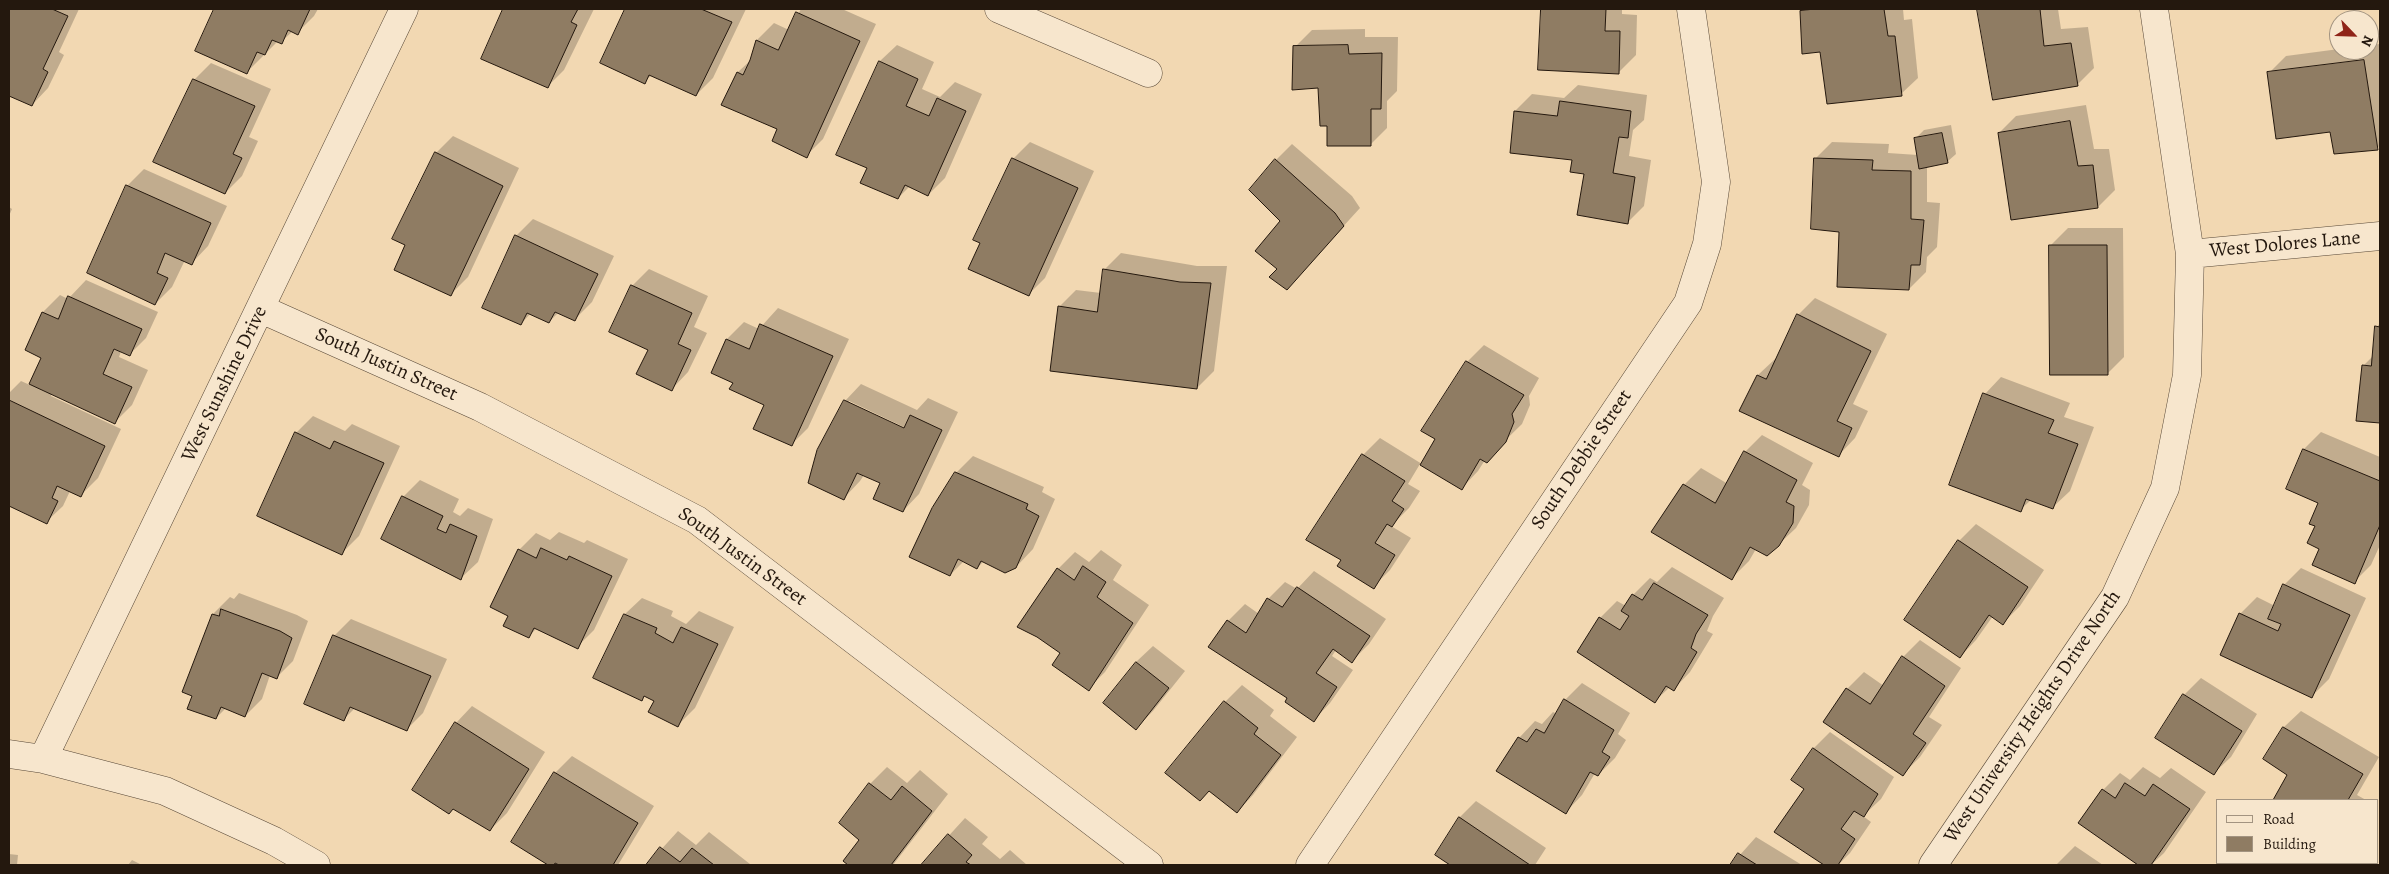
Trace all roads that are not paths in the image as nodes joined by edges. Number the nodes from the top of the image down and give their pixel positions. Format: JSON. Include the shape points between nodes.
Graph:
{"nodes":[{"id":1,"x":404,"y":9,"type":"edge"},
{"id":2,"x":999,"y":9,"type":"edge"},
{"id":3,"x":1692,"y":9,"type":"edge"},
{"id":4,"x":2154,"y":9,"type":"edge"},
{"id":5,"x":1148,"y":73,"type":"dead end"},
{"id":6,"x":2380,"y":236,"type":"edge"},
{"id":7,"x":2190,"y":254,"type":"junction"},
{"id":8,"x":261,"y":309,"type":"junction"},
{"id":9,"x":9,"y":754,"type":"edge"},
{"id":10,"x":43,"y":759,"type":"junction"},
{"id":11,"x":316,"y":865,"type":"edge"},
{"id":12,"x":1149,"y":865,"type":"edge"},
{"id":13,"x":1310,"y":865,"type":"edge"},
{"id":14,"x":1933,"y":865,"type":"edge"}],
"edges":[{"from":1,"to":8,"type":"street","name":"West Sunshine Drive"},
{"from":2,"to":5,"type":"street"},
{"from":3,"to":13,"type":"street","name":"South Debbie Street","via":[[1716,182],[1707,244],[1688,302]]},
{"from":4,"to":7,"type":"street","name":"West University Heights Drive North"},
{"from":6,"to":7,"type":"street","name":"West Dolores Lane"},
{"from":7,"to":14,"type":"street","name":"West University Heights Drive North","via":[[2187,375],[2165,488],[2115,597]]},
{"from":8,"to":10,"type":"street","name":"West Sunshine Drive"},
{"from":8,"to":12,"type":"street","name":"South Justin Street","via":[[480,407],[697,520]]},
{"from":9,"to":10,"type":"street"},
{"from":10,"to":11,"type":"street","via":[[165,791],[274,841]]}]}
